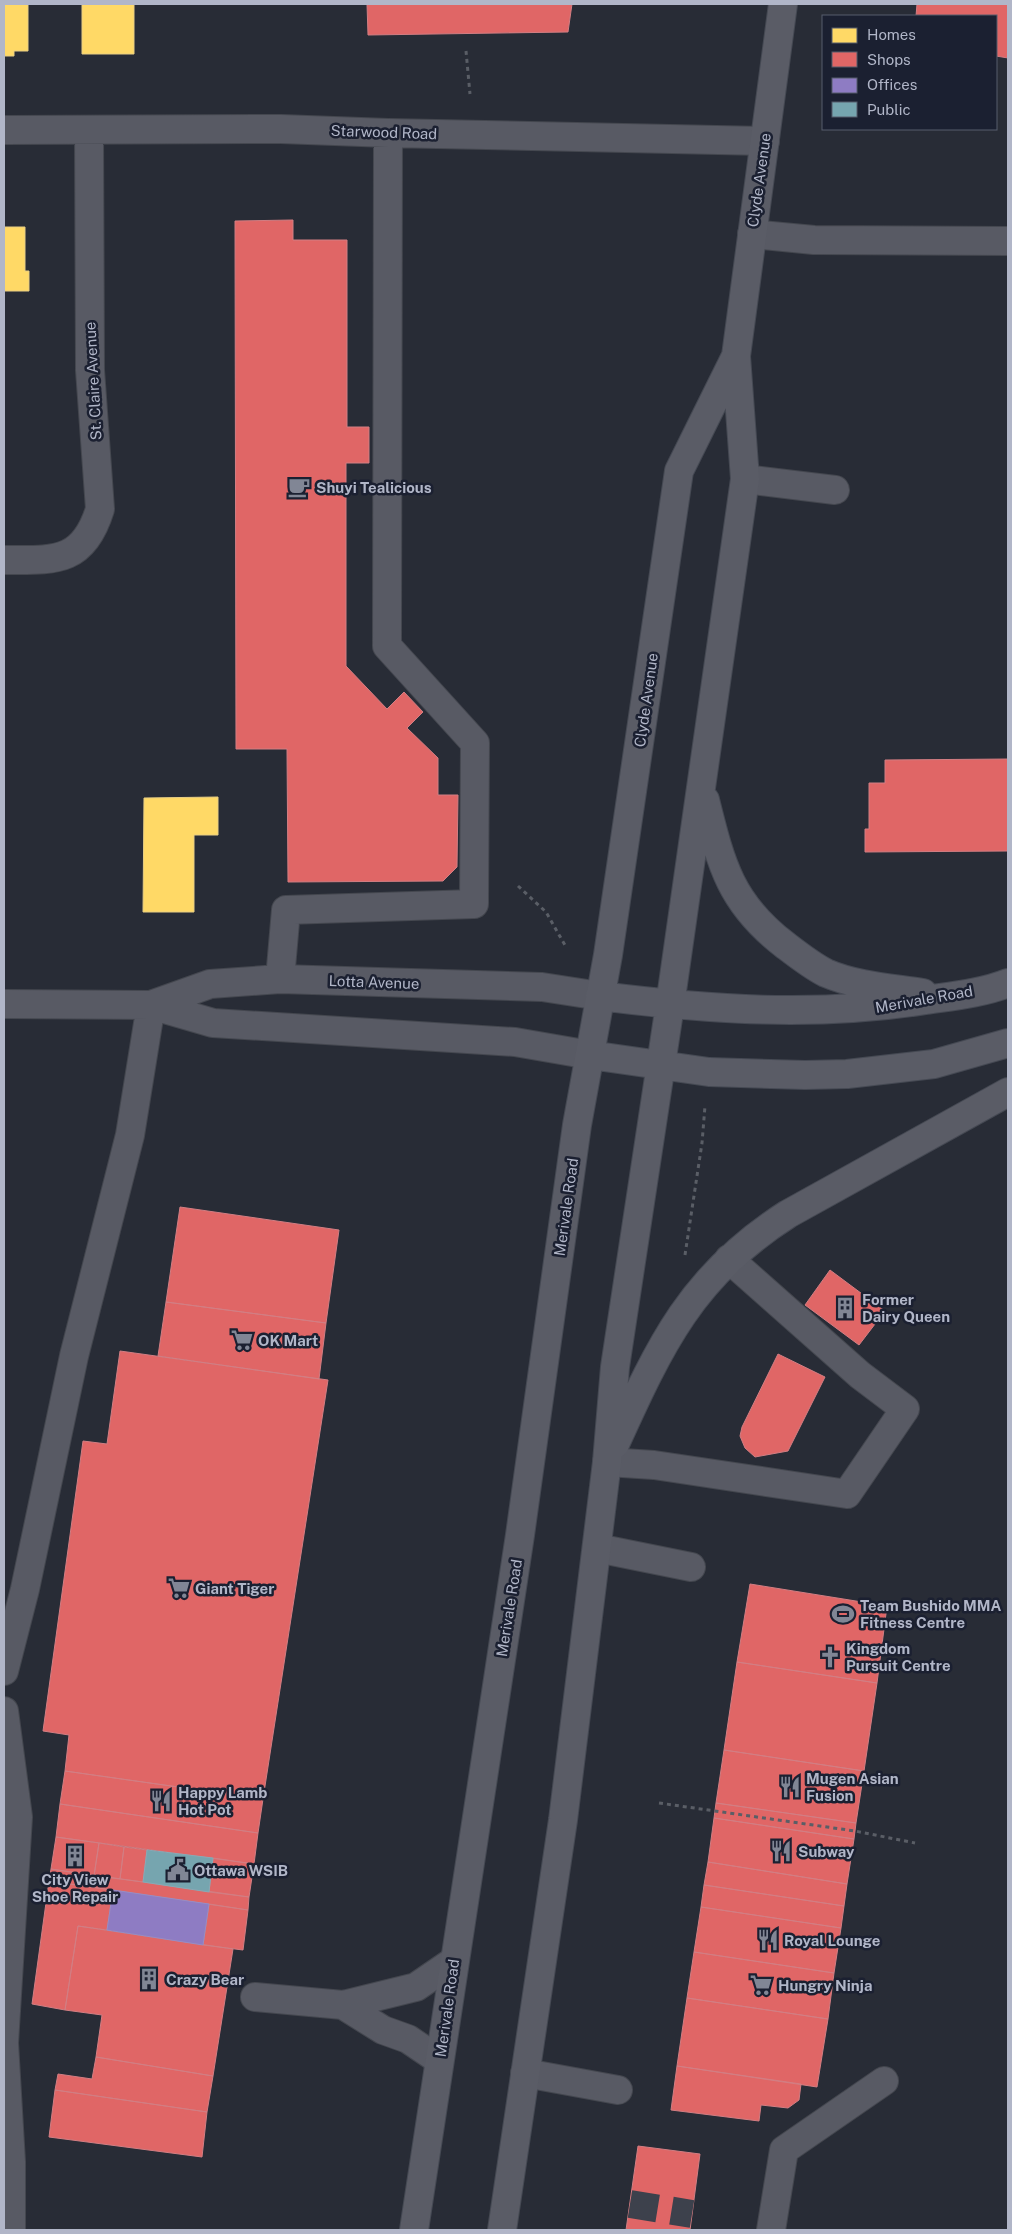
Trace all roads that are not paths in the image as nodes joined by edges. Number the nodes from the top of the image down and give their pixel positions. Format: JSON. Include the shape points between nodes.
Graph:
{"nodes":[{"id":1,"x":783,"y":4,"type":"edge"},
{"id":2,"x":4,"y":130,"type":"edge"},
{"id":3,"x":88,"y":130,"type":"junction"},
{"id":4,"x":388,"y":133,"type":"junction"},
{"id":5,"x":765,"y":141,"type":"junction"},
{"id":6,"x":752,"y":234,"type":"junction"},
{"id":7,"x":1008,"y":241,"type":"edge"},
{"id":8,"x":736,"y":356,"type":"junction"},
{"id":9,"x":745,"y":479,"type":"junction"},
{"id":10,"x":835,"y":490,"type":"dead end"},
{"id":11,"x":4,"y":560,"type":"edge"},
{"id":12,"x":701,"y":787,"type":"junction"},
{"id":13,"x":280,"y":978,"type":"junction"},
{"id":14,"x":1008,"y":983,"type":"edge"},
{"id":15,"x":600,"y":996,"type":"junction"},
{"id":16,"x":946,"y":997,"type":"junction"},
{"id":17,"x":4,"y":1004,"type":"edge"},
{"id":18,"x":151,"y":1005,"type":"junction"},
{"id":19,"x":670,"y":1005,"type":"junction"},
{"id":20,"x":1008,"y":1043,"type":"edge"},
{"id":21,"x":590,"y":1055,"type":"junction"},
{"id":22,"x":660,"y":1066,"type":"junction"},
{"id":23,"x":1008,"y":1092,"type":"edge"},
{"id":24,"x":729,"y":1259,"type":"junction"},
{"id":25,"x":607,"y":1462,"type":"junction"},
{"id":26,"x":597,"y":1548,"type":"junction"},
{"id":27,"x":692,"y":1567,"type":"dead end"},
{"id":28,"x":4,"y":1671,"type":"edge"},
{"id":29,"x":4,"y":1711,"type":"edge"},
{"id":30,"x":454,"y":1961,"type":"junction"},
{"id":31,"x":255,"y":1997,"type":"dead end"},
{"id":32,"x":343,"y":2004,"type":"junction"},
{"id":33,"x":439,"y":2060,"type":"junction"},
{"id":34,"x":525,"y":2073,"type":"junction"},
{"id":35,"x":884,"y":2081,"type":"dead end"},
{"id":36,"x":618,"y":2090,"type":"dead end"},
{"id":37,"x":11,"y":2230,"type":"edge"},
{"id":38,"x":414,"y":2230,"type":"edge"},
{"id":39,"x":502,"y":2230,"type":"edge"},
{"id":40,"x":771,"y":2230,"type":"edge"}],
"edges":[{"from":1,"to":5,"type":"main road","name":"Clyde Avenue"},
{"from":2,"to":3,"type":"street","name":"Starwood Road"},
{"from":3,"to":4,"type":"street","name":"Starwood Road","via":[[281,129]]},
{"from":3,"to":11,"type":"street","name":"St. Claire Avenue","via":[[90,370],[100,509],[94,527],[73,552],[53,560]]},
{"from":4,"to":5,"type":"street","name":"Starwood Road"},
{"from":4,"to":13,"type":"street","via":[[387,646],[475,743],[474,904],[286,910]]},
{"from":5,"to":6,"type":"main road","name":"Clyde Avenue"},
{"from":6,"to":7,"type":"street","via":[[814,240]]},
{"from":6,"to":8,"type":"main road","name":"Clyde Avenue"},
{"from":8,"to":9,"type":"main road","name":"Clyde Avenue"},
{"from":8,"to":15,"type":"main road","name":"Clyde Avenue","via":[[679,471]]},
{"from":9,"to":10,"type":"street"},
{"from":9,"to":12,"type":"main road","name":"Clyde Avenue"},
{"from":12,"to":16,"type":"main road","via":[[719,857],[728,877],[750,913],[780,942],[826,973],[853,982]]},
{"from":12,"to":19,"type":"main road","name":"Clyde Avenue"},
{"from":13,"to":15,"type":"street","name":"Lotta Avenue","via":[[542,987]]},
{"from":13,"to":18,"type":"street","name":"Lotta Avenue","via":[[210,984]]},
{"from":14,"to":16,"type":"main road","name":"Merivale Road"},
{"from":15,"to":19,"type":"main road","name":"Merivale Road"},
{"from":15,"to":21,"type":"main road","name":"Clyde Avenue"},
{"from":16,"to":19,"type":"main road","name":"Merivale Road","via":[[876,1008],[838,1010],[786,1011]]},
{"from":17,"to":18,"type":"street","name":"Lotta Avenue"},
{"from":18,"to":21,"type":"street","name":"Lotta Avenue","via":[[213,1023],[515,1042]]},
{"from":18,"to":28,"type":"street","via":[[130,1135],[74,1356],[25,1589]]},
{"from":19,"to":22,"type":"main road","name":"Clyde Avenue"},
{"from":20,"to":22,"type":"main road","via":[[934,1064],[847,1074],[709,1072]]},
{"from":21,"to":22,"type":"main road"},
{"from":21,"to":30,"type":"main road","name":"Merivale Road"},
{"from":22,"to":25,"type":"main road","via":[[615,1367]]},
{"from":23,"to":24,"type":"main road","via":[[788,1214]]},
{"from":24,"to":25,"type":"main road","via":[[713,1274],[675,1323]]},
{"from":24,"to":25,"type":"street","via":[[860,1375],[905,1409],[848,1494],[654,1465]]},
{"from":25,"to":26,"type":"main road"},
{"from":26,"to":27,"type":"street"},
{"from":26,"to":34,"type":"main road","via":[[563,1820]]},
{"from":29,"to":37,"type":"street","via":[[18,1816],[4,2044],[11,2162]]},
{"from":30,"to":32,"type":"street","via":[[416,1986]]},
{"from":30,"to":33,"type":"main road","name":"Merivale Road"},
{"from":31,"to":32,"type":"street"},
{"from":32,"to":33,"type":"street","via":[[383,2030],[408,2039]]},
{"from":33,"to":38,"type":"main road","name":"Merivale Road"},
{"from":34,"to":36,"type":"street"},
{"from":34,"to":39,"type":"main road"},
{"from":35,"to":40,"type":"street","via":[[784,2150]]}]}
